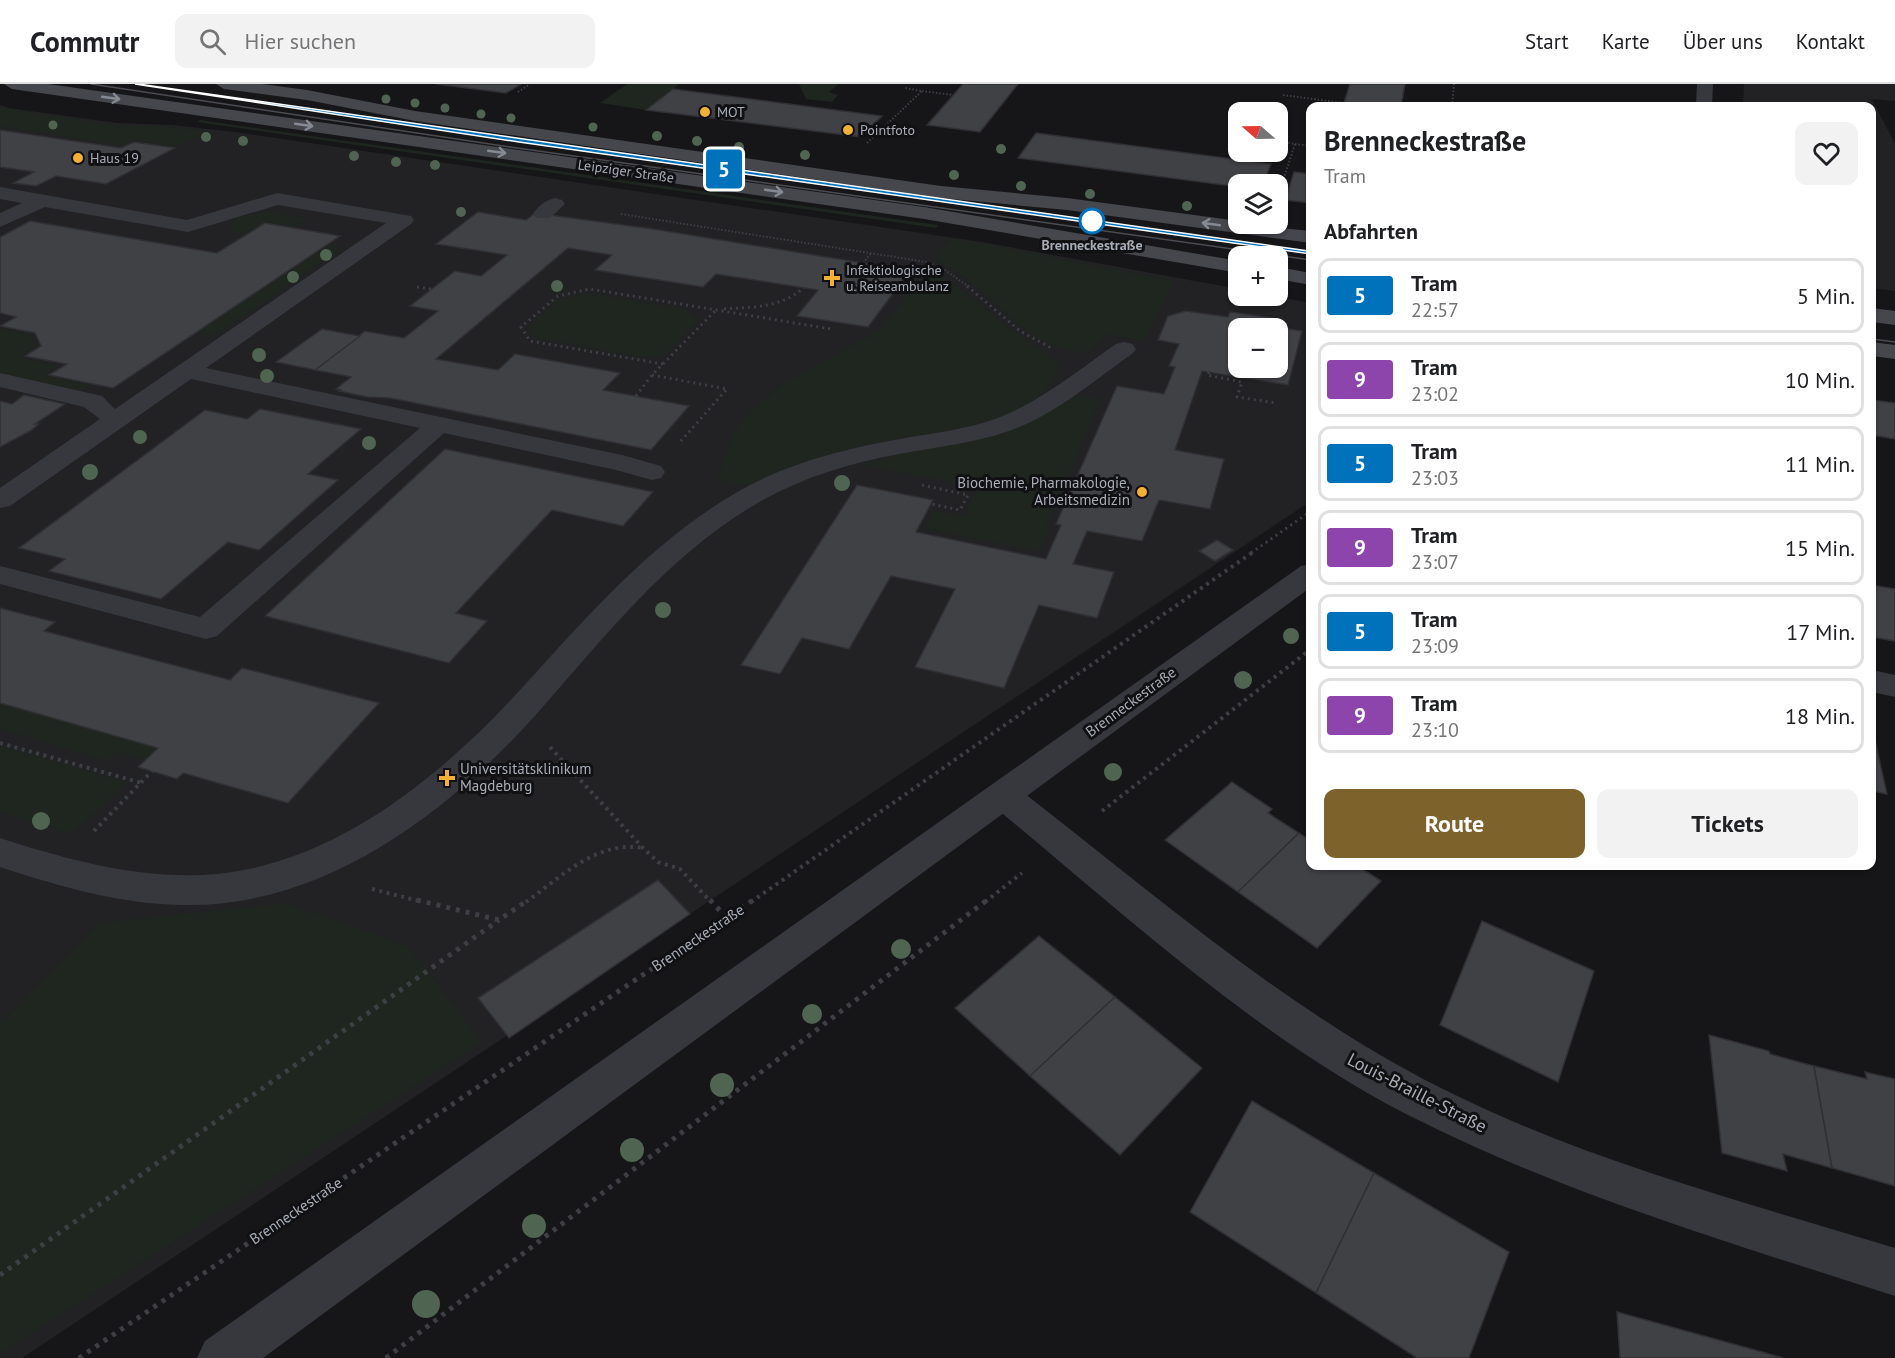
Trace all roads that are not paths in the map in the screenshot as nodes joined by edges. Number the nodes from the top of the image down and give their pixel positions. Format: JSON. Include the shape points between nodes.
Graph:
{"nodes":[{"id":1,"x":12,"y":84,"type":"edge"},
{"id":2,"x":224,"y":84,"type":"edge"},
{"id":3,"x":1705,"y":84,"type":"edge"},
{"id":4,"x":1704,"y":102,"type":"edge"},
{"id":5,"x":24,"y":184,"type":"dead end"},
{"id":6,"x":2,"y":194,"type":"edge"},
{"id":7,"x":42,"y":201,"type":"junction"},
{"id":8,"x":0,"y":221,"type":"edge"},
{"id":9,"x":1306,"y":236,"type":"edge"},
{"id":10,"x":1228,"y":265,"type":"edge"},
{"id":11,"x":1288,"y":275,"type":"edge"},
{"id":12,"x":1306,"y":278,"type":"edge"},
{"id":13,"x":1876,"y":316,"type":"edge"},
{"id":14,"x":1895,"y":318,"type":"edge"},
{"id":15,"x":1876,"y":350,"type":"edge"},
{"id":16,"x":1895,"y":352,"type":"edge"},
{"id":17,"x":1114,"y":356,"type":"road end"},
{"id":18,"x":187,"y":371,"type":"junction"},
{"id":19,"x":0,"y":380,"type":"edge"},
{"id":20,"x":106,"y":413,"type":"dead end"},
{"id":21,"x":438,"y":425,"type":"junction"},
{"id":22,"x":652,"y":472,"type":"road end"},
{"id":23,"x":0,"y":500,"type":"edge"},
{"id":24,"x":0,"y":574,"type":"edge"},
{"id":25,"x":1306,"y":577,"type":"edge"},
{"id":26,"x":1876,"y":682,"type":"edge"},
{"id":27,"x":1895,"y":686,"type":"edge"},
{"id":28,"x":1004,"y":795,"type":"junction"},
{"id":29,"x":0,"y":852,"type":"edge"},
{"id":30,"x":1895,"y":1272,"type":"edge"},
{"id":31,"x":222,"y":1358,"type":"edge"}],
"edges":[{"from":1,"to":10,"type":"main road","name":"Leipziger Straße","one_way":true,"via":[[924,213]]},
{"from":9,"to":2,"type":"main road","name":"Leipziger Straße","one_way":true,"via":[[1067,204],[941,192],[427,118]]},
{"from":3,"to":4,"type":"street"},
{"from":5,"to":6,"type":"street"},
{"from":6,"to":7,"type":"street"},
{"from":7,"to":8,"type":"street"},
{"from":7,"to":18,"type":"street","via":[[188,226],[277,199],[404,220]]},
{"from":11,"to":12,"type":"main road"},
{"from":13,"to":14,"type":"main road"},
{"from":15,"to":16,"type":"main road"},
{"from":17,"to":29,"type":"street","via":[[1006,424],[847,459],[812,469],[749,496],[665,556],[587,634],[519,713],[467,761],[404,813],[343,853],[301,872],[205,891],[168,890],[58,869]]},
{"from":18,"to":21,"type":"street"},
{"from":18,"to":23,"type":"street"},
{"from":19,"to":20,"type":"street","via":[[93,401]]},
{"from":21,"to":22,"type":"street"},
{"from":21,"to":24,"type":"street","via":[[206,629]]},
{"from":25,"to":28,"type":"street","name":"Brenneckestraße"},
{"from":26,"to":27,"type":"street"},
{"from":28,"to":30,"type":"street","name":"Louis-Braille-Straße","via":[[1254,996],[1333,1049],[1424,1101],[1527,1148],[1637,1191]]},
{"from":28,"to":31,"type":"street","name":"Brenneckestraße"}]}
